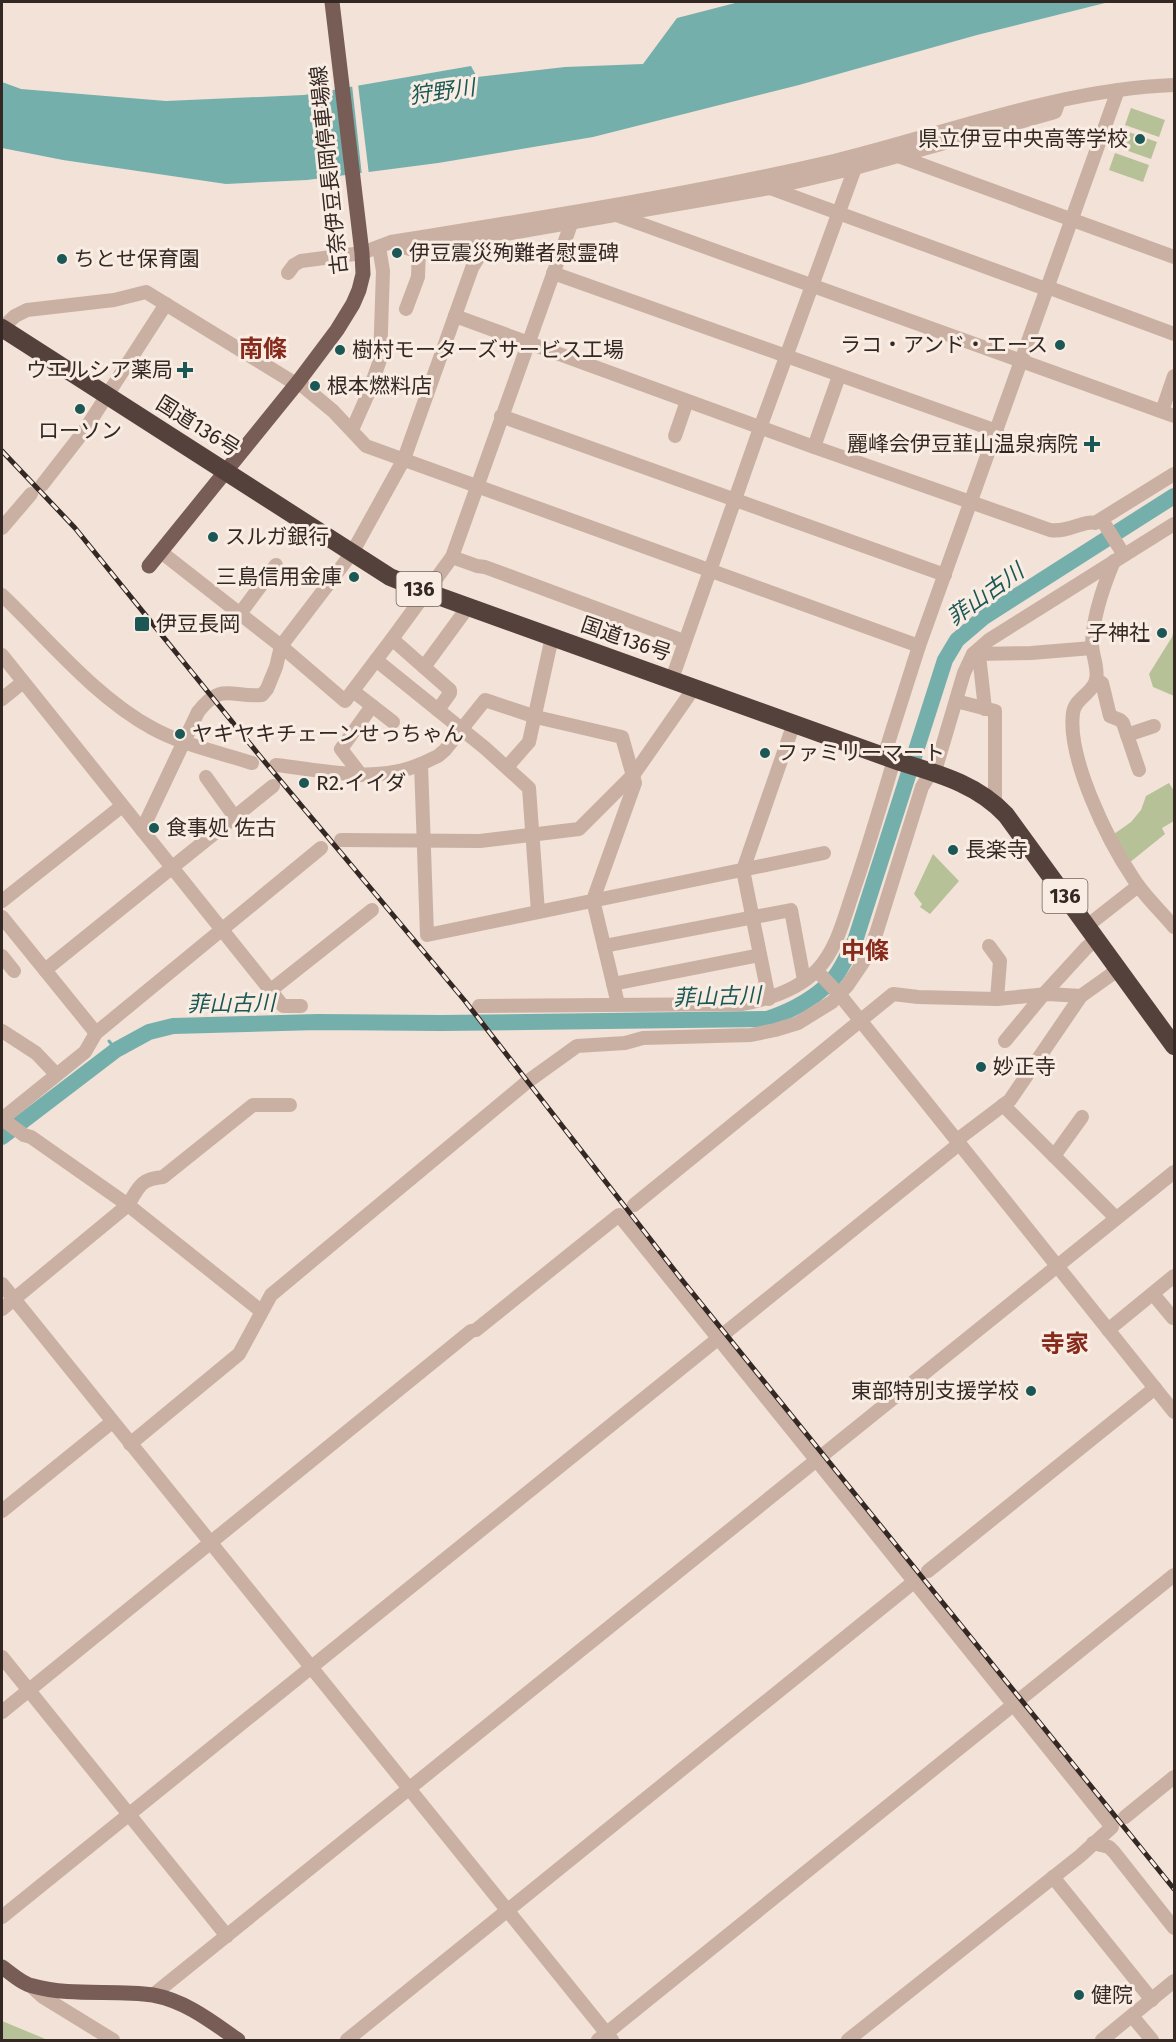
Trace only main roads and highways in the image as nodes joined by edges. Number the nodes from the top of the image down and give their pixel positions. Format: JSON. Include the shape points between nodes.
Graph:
{"nodes":[{"id":1,"x":332,"y":2,"type":"edge"},
{"id":2,"x":2,"y":328,"type":"edge"},
{"id":3,"x":226,"y":470,"type":"junction"},
{"id":4,"x":149,"y":566,"type":"dead end"},
{"id":5,"x":1174,"y":1046,"type":"edge"},
{"id":6,"x":2,"y":1967,"type":"edge"},
{"id":7,"x":238,"y":2040,"type":"edge"}],
"edges":[{"from":1,"to":3,"type":"main road","name":"古奈伊豆長岡停車場線","via":[[363,274],[354,304],[297,383]]},
{"from":2,"to":3,"type":"highway","name":"国道136号","number":"136"},
{"from":3,"to":4,"type":"main road","name":"古奈伊豆長岡停車場線"},
{"from":3,"to":5,"type":"highway","name":"国道136号","number":"136","via":[[390,577],[970,788],[1006,815]]},
{"from":6,"to":7,"type":"main road","via":[[31,1986],[153,1995],[190,2007]]}]}
